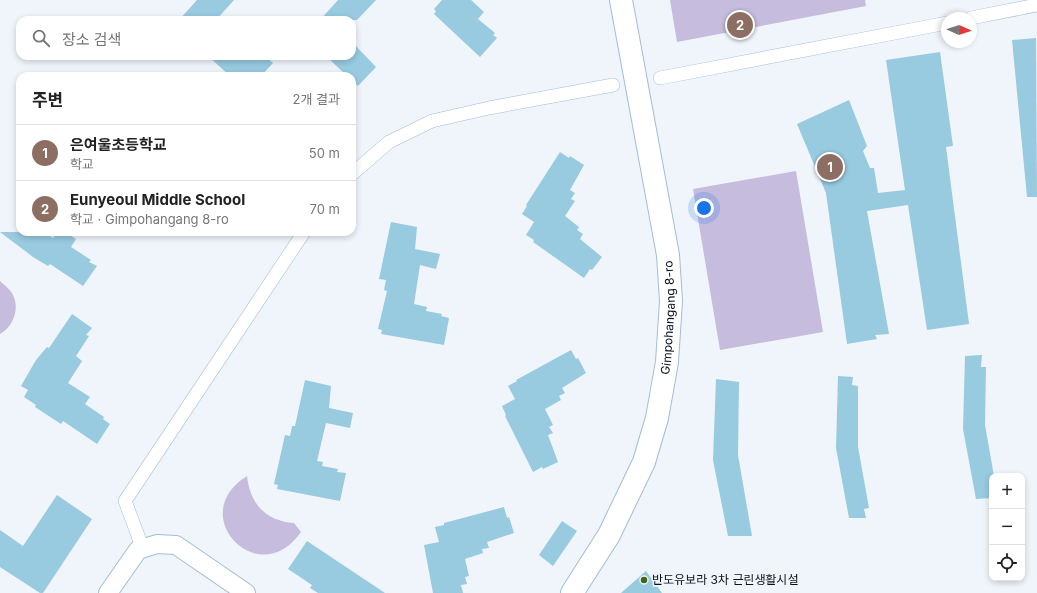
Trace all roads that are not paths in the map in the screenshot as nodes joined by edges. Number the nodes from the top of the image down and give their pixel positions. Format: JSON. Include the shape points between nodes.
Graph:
{"nodes":[{"id":1,"x":622,"y":0,"type":"edge"},
{"id":2,"x":1037,"y":4,"type":"edge"},
{"id":3,"x":977,"y":17,"type":"edge"},
{"id":4,"x":941,"y":24,"type":"edge"},
{"id":5,"x":660,"y":78,"type":"dead end"},
{"id":6,"x":613,"y":85,"type":"dead end"},
{"id":7,"x":356,"y":171,"type":"edge"},
{"id":8,"x":301,"y":236,"type":"edge"},
{"id":9,"x":143,"y":549,"type":"junction"},
{"id":10,"x":108,"y":593,"type":"edge"},
{"id":11,"x":246,"y":593,"type":"edge"},
{"id":12,"x":572,"y":593,"type":"edge"}],
"edges":[{"from":1,"to":12,"type":"street","name":"Gimpohangang 8-ro","via":[[668,255],[671,301],[668,362],[657,418],[644,462],[609,535]]},
{"from":2,"to":3,"type":"street"},
{"from":4,"to":5,"type":"street"},
{"from":6,"to":7,"type":"street","via":[[432,121],[389,142]]},
{"from":8,"to":9,"type":"street","via":[[125,502]]},
{"from":9,"to":10,"type":"street","via":[[138,550]]},
{"from":9,"to":11,"type":"street","via":[[157,544],[176,545]]}]}
